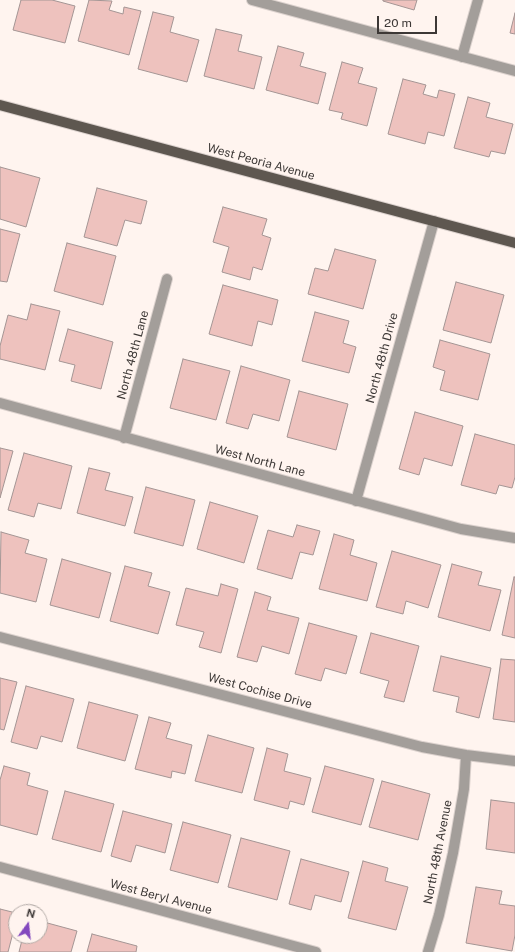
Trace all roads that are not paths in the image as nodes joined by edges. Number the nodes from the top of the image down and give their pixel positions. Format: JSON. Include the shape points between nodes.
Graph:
{"nodes":[{"id":1,"x":252,"y":0,"type":"edge"},
{"id":2,"x":478,"y":0,"type":"edge"},
{"id":3,"x":462,"y":57,"type":"junction"},
{"id":4,"x":515,"y":71,"type":"edge"},
{"id":5,"x":0,"y":105,"type":"edge"},
{"id":6,"x":434,"y":222,"type":"junction"},
{"id":7,"x":515,"y":243,"type":"edge"},
{"id":8,"x":167,"y":279,"type":"dead end"},
{"id":9,"x":0,"y":404,"type":"edge"},
{"id":10,"x":124,"y":438,"type":"junction"},
{"id":11,"x":356,"y":501,"type":"junction"},
{"id":12,"x":515,"y":538,"type":"edge"},
{"id":13,"x":0,"y":637,"type":"edge"},
{"id":14,"x":466,"y":755,"type":"junction"},
{"id":15,"x":515,"y":761,"type":"edge"},
{"id":16,"x":0,"y":867,"type":"edge"},
{"id":17,"x":316,"y":952,"type":"edge"},
{"id":18,"x":428,"y":952,"type":"edge"}],
"edges":[{"from":1,"to":3,"type":"street"},
{"from":2,"to":3,"type":"street"},
{"from":3,"to":4,"type":"street"},
{"from":5,"to":6,"type":"main road","name":"West Peoria Avenue"},
{"from":6,"to":7,"type":"main road","name":"West Peoria Avenue"},
{"from":6,"to":11,"type":"street","name":"North 48th Drive"},
{"from":8,"to":10,"type":"street","name":"North 48th Lane"},
{"from":9,"to":10,"type":"street","name":"West North Lane"},
{"from":10,"to":11,"type":"street","name":"West North Lane"},
{"from":11,"to":12,"type":"street","name":"West North Lane","via":[[460,529]]},
{"from":13,"to":14,"type":"street","name":"West Cochise Drive","via":[[422,748]]},
{"from":14,"to":15,"type":"street","name":"West Cochise Drive"},
{"from":14,"to":18,"type":"street","name":"North 48th Avenue","via":[[464,789],[453,853]]},
{"from":16,"to":17,"type":"street","name":"West Beryl Avenue"}]}
